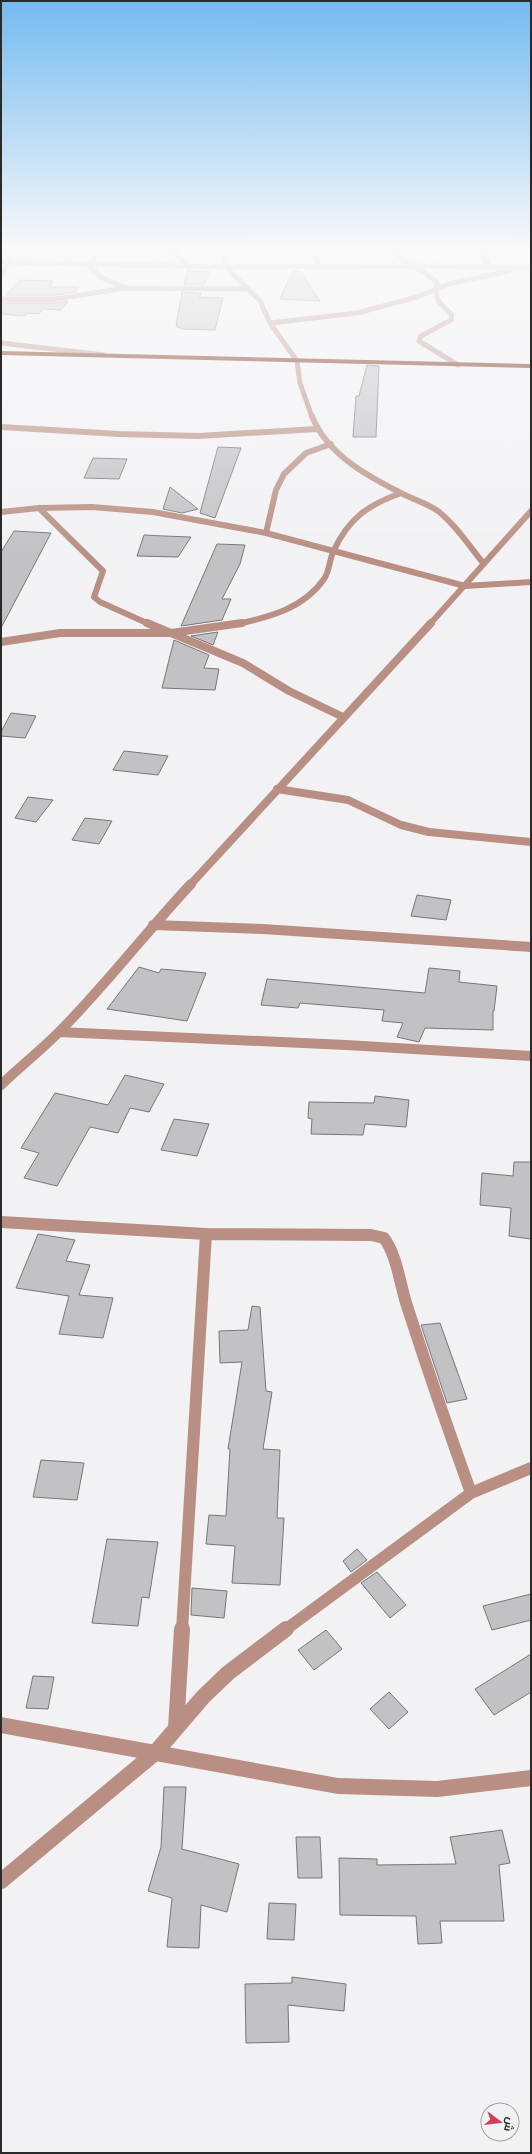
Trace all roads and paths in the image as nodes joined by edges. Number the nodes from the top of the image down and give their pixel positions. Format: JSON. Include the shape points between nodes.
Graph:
{"nodes":[{"id":1,"x":1,"y":353,"type":"edge"},
{"id":2,"x":82,"y":353,"type":"edge"},
{"id":3,"x":291,"y":353,"type":"edge"},
{"id":4,"x":438,"y":353,"type":"edge"},
{"id":5,"x":111,"y":356,"type":"junction"},
{"id":6,"x":297,"y":361,"type":"junction"},
{"id":7,"x":458,"y":365,"type":"junction"},
{"id":8,"x":531,"y":366,"type":"edge"},
{"id":9,"x":1,"y":427,"type":"edge"},
{"id":10,"x":317,"y":429,"type":"junction"},
{"id":11,"x":331,"y":444,"type":"junction"},
{"id":12,"x":401,"y":493,"type":"junction"},
{"id":13,"x":39,"y":508,"type":"junction"},
{"id":14,"x":531,"y":511,"type":"edge"},
{"id":15,"x":1,"y":512,"type":"edge"},
{"id":16,"x":266,"y":533,"type":"junction"},
{"id":17,"x":333,"y":550,"type":"junction"},
{"id":18,"x":484,"y":564,"type":"junction"},
{"id":19,"x":531,"y":582,"type":"edge"},
{"id":20,"x":465,"y":586,"type":"junction"},
{"id":21,"x":171,"y":633,"type":"junction"},
{"id":22,"x":1,"y":642,"type":"edge"},
{"id":23,"x":343,"y":717,"type":"junction"},
{"id":24,"x":277,"y":789,"type":"junction"},
{"id":25,"x":531,"y":842,"type":"edge"},
{"id":26,"x":153,"y":925,"type":"junction"},
{"id":27,"x":531,"y":947,"type":"edge"},
{"id":28,"x":59,"y":1032,"type":"junction"},
{"id":29,"x":531,"y":1056,"type":"edge"},
{"id":30,"x":1,"y":1074,"type":"edge"},
{"id":31,"x":12,"y":1075,"type":"junction"},
{"id":32,"x":1,"y":1085,"type":"edge"},
{"id":33,"x":1,"y":1222,"type":"edge"},
{"id":34,"x":206,"y":1234,"type":"junction"},
{"id":35,"x":531,"y":1468,"type":"edge"},
{"id":36,"x":471,"y":1493,"type":"junction"},
{"id":37,"x":1,"y":1725,"type":"edge"},
{"id":38,"x":176,"y":1728,"type":"junction"},
{"id":39,"x":155,"y":1753,"type":"junction"},
{"id":40,"x":531,"y":1778,"type":"edge"},
{"id":41,"x":1,"y":1882,"type":"edge"}],
"edges":[{"from":1,"to":5,"type":"highway"},
{"from":2,"to":5,"type":"street"},
{"from":3,"to":6,"type":"street"},
{"from":4,"to":7,"type":"street"},
{"from":5,"to":6,"type":"highway"},
{"from":6,"to":7,"type":"highway"},
{"from":6,"to":10,"type":"street","via":[[305,400]]},
{"from":7,"to":8,"type":"highway"},
{"from":9,"to":10,"type":"street","via":[[198,436]]},
{"from":10,"to":11,"type":"street"},
{"from":11,"to":12,"type":"street","via":[[352,466]]},
{"from":11,"to":16,"type":"street","via":[[306,453],[284,474],[276,490]]},
{"from":12,"to":17,"type":"street","via":[[360,512],[349,524]]},
{"from":12,"to":18,"type":"street","via":[[436,510],[451,522]]},
{"from":13,"to":15,"type":"street"},
{"from":13,"to":16,"type":"street","via":[[92,507],[153,512]]},
{"from":13,"to":21,"type":"street","via":[[103,571],[94,597]]},
{"from":14,"to":18,"type":"street"},
{"from":16,"to":17,"type":"street"},
{"from":17,"to":20,"type":"street"},
{"from":17,"to":21,"type":"street","via":[[325,578],[305,599],[286,610],[225,626]]},
{"from":18,"to":20,"type":"street"},
{"from":19,"to":20,"type":"street"},
{"from":20,"to":23,"type":"street"},
{"from":21,"to":22,"type":"street","via":[[60,633]]},
{"from":21,"to":23,"type":"street","via":[[243,663],[289,691]]},
{"from":23,"to":24,"type":"street"},
{"from":24,"to":25,"type":"street","via":[[348,800],[401,825],[429,832]]},
{"from":24,"to":26,"type":"street"},
{"from":26,"to":27,"type":"street"},
{"from":26,"to":28,"type":"street","via":[[110,978]]},
{"from":28,"to":29,"type":"street"},
{"from":28,"to":31,"type":"street"},
{"from":30,"to":31,"type":"street"},
{"from":31,"to":32,"type":"street"},
{"from":33,"to":34,"type":"street"},
{"from":34,"to":36,"type":"street","via":[[371,1235],[384,1238],[390,1246],[433,1388]]},
{"from":34,"to":38,"type":"street"},
{"from":35,"to":36,"type":"street"},
{"from":36,"to":38,"type":"street","via":[[228,1673]]},
{"from":37,"to":39,"type":"street"},
{"from":38,"to":39,"type":"street"},
{"from":39,"to":40,"type":"street","via":[[338,1786],[437,1789]]},
{"from":39,"to":41,"type":"street"}]}
